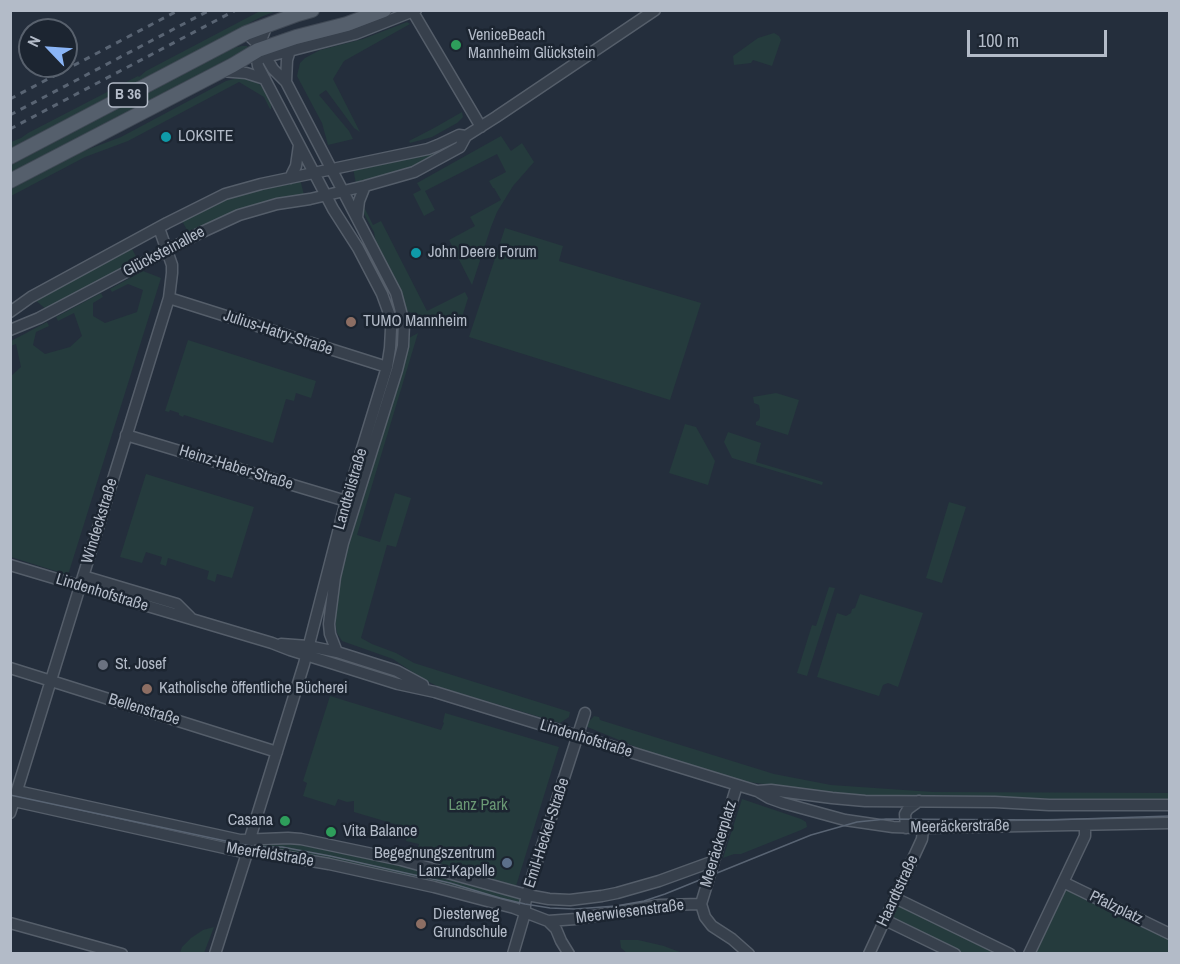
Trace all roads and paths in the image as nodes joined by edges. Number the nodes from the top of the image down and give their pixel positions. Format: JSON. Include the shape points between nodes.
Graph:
{"nodes":[{"id":1,"x":286,"y":10,"type":"edge"},
{"id":2,"x":312,"y":10,"type":"edge"},
{"id":3,"x":384,"y":10,"type":"edge"},
{"id":4,"x":655,"y":10,"type":"edge"},
{"id":5,"x":415,"y":11,"type":"edge"},
{"id":6,"x":267,"y":25,"type":"junction"},
{"id":7,"x":246,"y":33,"type":"junction"},
{"id":8,"x":296,"y":37,"type":"junction"},
{"id":9,"x":289,"y":51,"type":"junction"},
{"id":10,"x":260,"y":52,"type":"junction"},
{"id":11,"x":227,"y":68,"type":"junction"},
{"id":12,"x":265,"y":79,"type":"junction"},
{"id":13,"x":286,"y":82,"type":"junction"},
{"id":14,"x":481,"y":126,"type":"junction"},
{"id":15,"x":466,"y":136,"type":"junction"},
{"id":16,"x":298,"y":144,"type":"junction"},
{"id":17,"x":10,"y":157,"type":"edge"},
{"id":18,"x":331,"y":169,"type":"junction"},
{"id":19,"x":314,"y":174,"type":"junction"},
{"id":20,"x":290,"y":178,"type":"junction"},
{"id":21,"x":10,"y":181,"type":"edge"},
{"id":22,"x":365,"y":186,"type":"junction"},
{"id":23,"x":342,"y":191,"type":"junction"},
{"id":24,"x":326,"y":195,"type":"junction"},
{"id":25,"x":357,"y":219,"type":"junction"},
{"id":26,"x":159,"y":228,"type":"junction"},
{"id":27,"x":167,"y":251,"type":"junction"},
{"id":28,"x":169,"y":298,"type":"junction"},
{"id":29,"x":10,"y":312,"type":"edge"},
{"id":30,"x":10,"y":330,"type":"edge"},
{"id":31,"x":387,"y":368,"type":"junction"},
{"id":32,"x":126,"y":435,"type":"junction"},
{"id":33,"x":346,"y":501,"type":"junction"},
{"id":34,"x":10,"y":565,"type":"edge"},
{"id":35,"x":82,"y":581,"type":"junction"},
{"id":36,"x":307,"y":650,"type":"junction"},
{"id":37,"x":337,"y":652,"type":"junction"},
{"id":38,"x":10,"y":668,"type":"edge"},
{"id":39,"x":51,"y":681,"type":"junction"},
{"id":40,"x":435,"y":692,"type":"junction"},
{"id":41,"x":585,"y":713,"type":"dead end"},
{"id":42,"x":578,"y":736,"type":"junction"},
{"id":43,"x":277,"y":752,"type":"junction"},
{"id":44,"x":737,"y":785,"type":"junction"},
{"id":45,"x":757,"y":791,"type":"junction"},
{"id":46,"x":16,"y":796,"type":"junction"},
{"id":47,"x":919,"y":801,"type":"junction"},
{"id":48,"x":1170,"y":805,"type":"edge"},
{"id":49,"x":10,"y":813,"type":"edge"},
{"id":50,"x":1170,"y":823,"type":"edge"},
{"id":51,"x":1085,"y":825,"type":"junction"},
{"id":52,"x":906,"y":828,"type":"junction"},
{"id":53,"x":922,"y":828,"type":"junction"},
{"id":54,"x":249,"y":845,"type":"junction"},
{"id":55,"x":714,"y":861,"type":"junction"},
{"id":56,"x":1063,"y":882,"type":"junction"},
{"id":57,"x":527,"y":894,"type":"junction"},
{"id":58,"x":895,"y":898,"type":"junction"},
{"id":59,"x":701,"y":904,"type":"junction"},
{"id":60,"x":525,"y":912,"type":"junction"},
{"id":61,"x":885,"y":920,"type":"junction"},
{"id":62,"x":548,"y":921,"type":"junction"},
{"id":63,"x":10,"y":923,"type":"edge"},
{"id":64,"x":1170,"y":934,"type":"edge"},
{"id":65,"x":107,"y":952,"type":"edge"},
{"id":66,"x":122,"y":954,"type":"edge"},
{"id":67,"x":215,"y":954,"type":"edge"},
{"id":68,"x":513,"y":954,"type":"edge"},
{"id":69,"x":569,"y":954,"type":"edge"},
{"id":70,"x":749,"y":954,"type":"edge"},
{"id":71,"x":869,"y":954,"type":"edge"},
{"id":72,"x":956,"y":954,"type":"edge"},
{"id":73,"x":1010,"y":954,"type":"edge"},
{"id":74,"x":1029,"y":954,"type":"edge"}],
"edges":[{"from":1,"to":7,"type":"main road","via":[[264,19]]},
{"from":2,"to":6,"type":"main road","number":"B 36"},
{"from":3,"to":8,"type":"main road","number":"B 36"},
{"from":4,"to":14,"type":"street"},
{"from":5,"to":9,"type":"street","via":[[355,34]]},
{"from":5,"to":14,"type":"street"},
{"from":6,"to":7,"type":"main road","number":"B 36"},
{"from":6,"to":10,"type":"street"},
{"from":7,"to":10,"type":"street","name":"Landteilstraße"},
{"from":7,"to":17,"type":"main road","number":"B 36"},
{"from":8,"to":9,"type":"street"},
{"from":8,"to":10,"type":"main road","number":"B 36"},
{"from":9,"to":10,"type":"street"},
{"from":9,"to":13,"type":"street"},
{"from":10,"to":11,"type":"main road","number":"B 36"},
{"from":10,"to":12,"type":"street","name":"Landteilstraße"},
{"from":10,"to":13,"type":"street","name":"Landteilstraße"},
{"from":11,"to":12,"type":"street"},
{"from":11,"to":21,"type":"main road","number":"B 36"},
{"from":12,"to":16,"type":"street","name":"Landteilstraße"},
{"from":13,"to":18,"type":"street","name":"Landteilstraße"},
{"from":14,"to":15,"type":"street"},
{"from":15,"to":18,"type":"street","name":"Glücksteinallee","via":[[459,135],[428,149]]},
{"from":15,"to":22,"type":"street","name":"Glücksteinallee","via":[[460,147],[414,172]]},
{"from":16,"to":19,"type":"street","name":"Landteilstraße"},
{"from":16,"to":20,"type":"street"},
{"from":18,"to":19,"type":"street","name":"Glücksteinallee"},
{"from":18,"to":23,"type":"street","name":"Landteilstraße"},
{"from":19,"to":20,"type":"street","name":"Glücksteinallee"},
{"from":19,"to":24,"type":"street","name":"Landteilstraße"},
{"from":20,"to":26,"type":"street","name":"Glücksteinallee","via":[[225,194]]},
{"from":22,"to":23,"type":"street","name":"Glücksteinallee"},
{"from":22,"to":25,"type":"street","via":[[358,201]]},
{"from":23,"to":24,"type":"street","name":"Glücksteinallee"},
{"from":23,"to":25,"type":"street","name":"Landteilstraße"},
{"from":24,"to":27,"type":"street","name":"Glücksteinallee","via":[[252,211]]},
{"from":24,"to":31,"type":"street","name":"Landteilstraße","via":[[385,300],[391,329]]},
{"from":25,"to":37,"type":"street","name":"Landteilstraße","via":[[396,293],[404,334],[397,370],[335,578],[329,624]]},
{"from":26,"to":27,"type":"street","name":"Windeckstraße"},
{"from":26,"to":29,"type":"street","name":"Glücksteinallee"},
{"from":27,"to":28,"type":"street","name":"Windeckstraße","via":[[172,265]]},
{"from":27,"to":30,"type":"street","name":"Glücksteinallee"},
{"from":28,"to":31,"type":"street","name":"Julius-Hatry-Straße"},
{"from":28,"to":32,"type":"street","name":"Windeckstraße"},
{"from":31,"to":33,"type":"street","name":"Landteilstraße"},
{"from":32,"to":33,"type":"street","name":"Heinz-Haber-Straße"},
{"from":32,"to":35,"type":"street","name":"Windeckstraße"},
{"from":33,"to":36,"type":"street","name":"Landteilstraße"},
{"from":34,"to":35,"type":"street","name":"Lindenhofstraße"},
{"from":35,"to":36,"type":"street","name":"Lindenhofstraße","via":[[194,620]]},
{"from":35,"to":39,"type":"street","name":"Windeckstraße"},
{"from":36,"to":37,"type":"street","name":"Lindenhofstraße"},
{"from":36,"to":40,"type":"street","name":"Lindenhofstraße","via":[[398,684]]},
{"from":36,"to":43,"type":"street","name":"Landteilstraße"},
{"from":37,"to":40,"type":"street","name":"Lindenhofstraße","via":[[397,671]]},
{"from":38,"to":39,"type":"street","name":"Bellenstraße"},
{"from":39,"to":43,"type":"street","name":"Bellenstraße"},
{"from":39,"to":46,"type":"street","name":"Windeckstraße"},
{"from":40,"to":42,"type":"street","name":"Lindenhofstraße"},
{"from":41,"to":42,"type":"street","name":"Emil-Heckel-Straße"},
{"from":42,"to":44,"type":"street","name":"Lindenhofstraße"},
{"from":42,"to":57,"type":"street","name":"Emil-Heckel-Straße"},
{"from":43,"to":54,"type":"street","name":"Landteilstraße"},
{"from":44,"to":45,"type":"street","name":"Meeräckerstraße"},
{"from":44,"to":55,"type":"street","name":"Meeräckerplatz"},
{"from":45,"to":47,"type":"street","name":"Meeräckerstraße","via":[[865,801]]},
{"from":45,"to":52,"type":"street","name":"Meeräckerstraße","via":[[783,803],[845,820]]},
{"from":46,"to":49,"type":"street","name":"Windeckstraße"},
{"from":46,"to":54,"type":"street","name":"Meerfeldstraße","via":[[238,851]]},
{"from":47,"to":48,"type":"street","name":"Meeräckerstraße"},
{"from":47,"to":52,"type":"street","via":[[905,814]]},
{"from":50,"to":51,"type":"street","name":"Meeräckerstraße"},
{"from":51,"to":53,"type":"street","name":"Meeräckerstraße"},
{"from":51,"to":56,"type":"street","via":[[1084,836]]},
{"from":52,"to":53,"type":"street","name":"Meeräckerstraße"},
{"from":53,"to":58,"type":"street","name":"Haardtstraße","via":[[922,839]]},
{"from":54,"to":57,"type":"street","name":"Meerfeldstraße","via":[[301,839],[400,860]]},
{"from":54,"to":60,"type":"street","name":"Meerfeldstraße"},
{"from":54,"to":67,"type":"street","name":"Landteilstraße"},
{"from":55,"to":57,"type":"street","name":"Meerwiesenstraße","via":[[602,896],[570,900]]},
{"from":55,"to":59,"type":"street","name":"Meeräckerplatz"},
{"from":56,"to":64,"type":"street","name":"Pfalzplatz"},
{"from":56,"to":74,"type":"street"},
{"from":57,"to":60,"type":"street","name":"Emil-Heckel-Straße"},
{"from":58,"to":61,"type":"street","name":"Haardtstraße"},
{"from":58,"to":73,"type":"street"},
{"from":59,"to":62,"type":"street","name":"Meerwiesenstraße","via":[[660,905]]},
{"from":59,"to":70,"type":"street","name":"Meerwiesenstraße","via":[[712,926]]},
{"from":60,"to":62,"type":"street","name":"Meerwiesenstraße"},
{"from":60,"to":68,"type":"street","name":"Emil-Heckel-Straße"},
{"from":61,"to":71,"type":"street","name":"Haardtstraße"},
{"from":61,"to":72,"type":"street"},
{"from":62,"to":69,"type":"street"},
{"from":63,"to":65,"type":"street"},
{"from":65,"to":66,"type":"street"}]}
